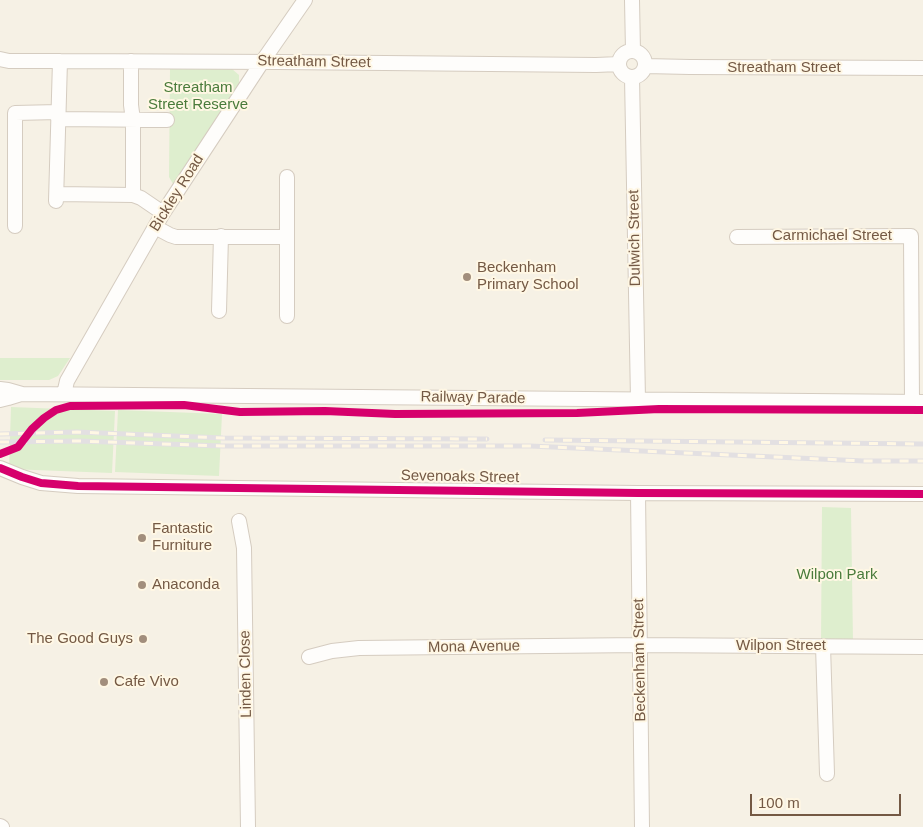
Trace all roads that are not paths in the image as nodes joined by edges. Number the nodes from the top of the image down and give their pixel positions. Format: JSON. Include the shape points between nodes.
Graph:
{"nodes":[{"id":1,"x":305,"y":0,"type":"edge"},
{"id":2,"x":632,"y":0,"type":"edge"},
{"id":3,"x":633,"y":51,"type":"junction"},
{"id":4,"x":60,"y":61,"type":"junction"},
{"id":5,"x":131,"y":61,"type":"junction"},
{"id":6,"x":3,"y":62,"type":"edge"},
{"id":7,"x":262,"y":62,"type":"junction"},
{"id":8,"x":619,"y":64,"type":"junction"},
{"id":9,"x":645,"y":66,"type":"junction"},
{"id":10,"x":923,"y":68,"type":"edge"},
{"id":11,"x":632,"y":77,"type":"junction"},
{"id":12,"x":58,"y":116,"type":"junction"},
{"id":13,"x":133,"y":120,"type":"junction"},
{"id":14,"x":167,"y":120,"type":"dead end"},
{"id":15,"x":287,"y":177,"type":"dead end"},
{"id":16,"x":133,"y":195,"type":"junction"},
{"id":17,"x":163,"y":213,"type":"junction"},
{"id":18,"x":15,"y":226,"type":"dead end"},
{"id":19,"x":155,"y":227,"type":"junction"},
{"id":20,"x":221,"y":236,"type":"junction"},
{"id":21,"x":917,"y":236,"type":"edge"},
{"id":22,"x":287,"y":237,"type":"junction"},
{"id":23,"x":737,"y":237,"type":"dead end"},
{"id":24,"x":219,"y":310,"type":"dead end"},
{"id":25,"x":287,"y":316,"type":"dead end"},
{"id":26,"x":0,"y":389,"type":"edge"},
{"id":27,"x":22,"y":394,"type":"junction"},
{"id":28,"x":64,"y":394,"type":"junction"},
{"id":29,"x":0,"y":400,"type":"edge"},
{"id":30,"x":638,"y":400,"type":"junction"},
{"id":31,"x":918,"y":402,"type":"edge"},
{"id":32,"x":0,"y":468,"type":"edge"},
{"id":33,"x":638,"y":493,"type":"junction"},
{"id":34,"x":923,"y":494,"type":"edge"},
{"id":35,"x":239,"y":521,"type":"dead end"},
{"id":36,"x":640,"y":645,"type":"junction"},
{"id":37,"x":823,"y":646,"type":"junction"},
{"id":38,"x":923,"y":648,"type":"edge"},
{"id":39,"x":309,"y":657,"type":"dead end"},
{"id":40,"x":826,"y":774,"type":"dead end"},
{"id":41,"x":248,"y":827,"type":"edge"},
{"id":42,"x":642,"y":827,"type":"edge"}],
"edges":[{"from":1,"to":7,"type":"street","name":"Bickley Road"},
{"from":2,"to":3,"type":"street"},
{"from":3,"to":8,"type":"street","via":[[622,56]]},
{"from":3,"to":9,"type":"street","via":[[641,55]]},
{"from":4,"to":5,"type":"street","name":"Streatham Street"},
{"from":4,"to":6,"type":"street","name":"Streatham Street"},
{"from":4,"to":12,"type":"street"},
{"from":5,"to":7,"type":"street","name":"Streatham Street"},
{"from":5,"to":13,"type":"street"},
{"from":7,"to":8,"type":"street","name":"Streatham Street"},
{"from":7,"to":17,"type":"street","name":"Bickley Road"},
{"from":8,"to":11,"type":"street","via":[[622,72]]},
{"from":9,"to":10,"type":"street","name":"Streatham Street"},
{"from":9,"to":11,"type":"street","via":[[639,75]]},
{"from":11,"to":30,"type":"street","name":"Dulwich Street"},
{"from":12,"to":13,"type":"street"},
{"from":12,"to":16,"type":"street","via":[[56,197]]},
{"from":12,"to":18,"type":"street","via":[[15,113]]},
{"from":13,"to":14,"type":"street"},
{"from":13,"to":16,"type":"street"},
{"from":15,"to":22,"type":"street"},
{"from":16,"to":17,"type":"street"},
{"from":17,"to":19,"type":"street","name":"Bickley Road"},
{"from":19,"to":20,"type":"street","via":[[176,237]]},
{"from":19,"to":28,"type":"street","name":"Bickley Road","via":[[66,381]]},
{"from":20,"to":22,"type":"street"},
{"from":20,"to":24,"type":"street"},
{"from":21,"to":23,"type":"street","name":"Carmichael Street"},
{"from":21,"to":31,"type":"street","name":"Carmichael Street"},
{"from":22,"to":25,"type":"street"},
{"from":26,"to":27,"type":"street","name":"Railway Parade"},
{"from":27,"to":28,"type":"street","name":"Railway Parade"},
{"from":27,"to":29,"type":"street","name":"Railway Parade"},
{"from":28,"to":30,"type":"street","name":"Railway Parade"},
{"from":30,"to":31,"type":"street","name":"Railway Parade"},
{"from":32,"to":33,"type":"street","name":"Sevenoaks Street","via":[[41,483],[78,486]]},
{"from":33,"to":34,"type":"street","name":"Sevenoaks Street"},
{"from":33,"to":36,"type":"street","name":"Beckenham Street"},
{"from":35,"to":41,"type":"street","name":"Linden Close","via":[[244,548]]},
{"from":36,"to":37,"type":"street","name":"Wilpon Street"},
{"from":36,"to":39,"type":"street","name":"Mona Avenue","via":[[359,648],[332,650]]},
{"from":36,"to":42,"type":"street","name":"Beckenham Street"},
{"from":37,"to":38,"type":"street","name":"Wilpon Street"},
{"from":37,"to":40,"type":"street"}]}
